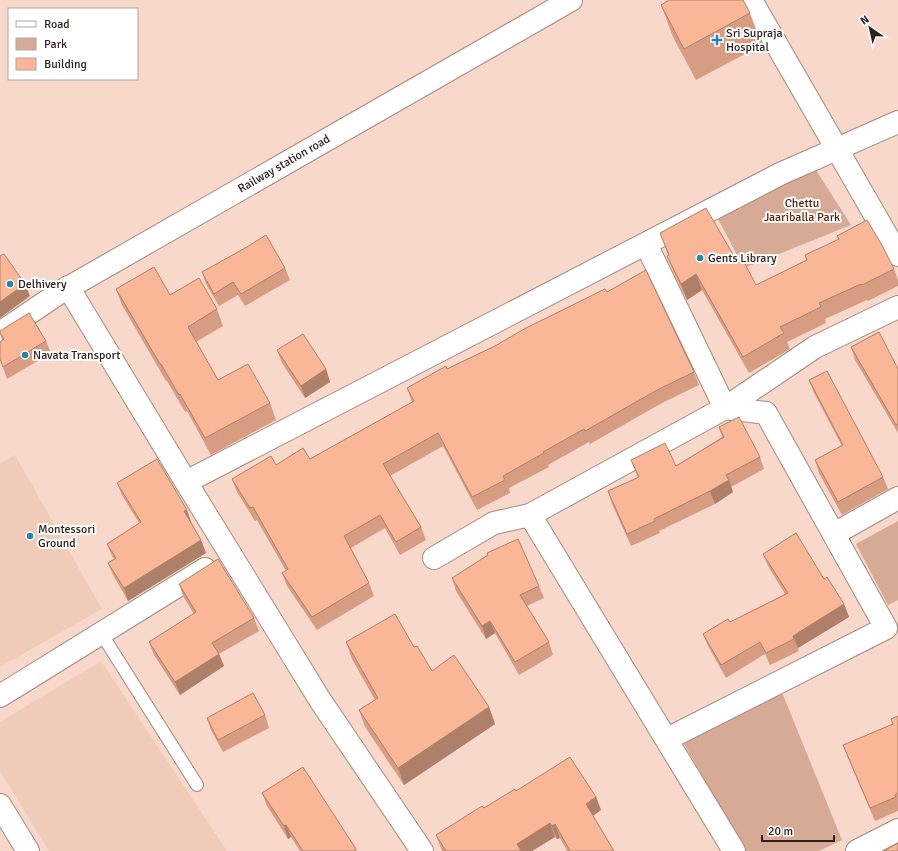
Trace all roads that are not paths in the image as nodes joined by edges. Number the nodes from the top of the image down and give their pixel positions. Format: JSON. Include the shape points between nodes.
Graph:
{"nodes":[{"id":1,"x":571,"y":0,"type":"edge"},
{"id":2,"x":751,"y":0,"type":"edge"},
{"id":3,"x":898,"y":122,"type":"edge"},
{"id":4,"x":837,"y":149,"type":"junction"},
{"id":5,"x":646,"y":244,"type":"junction"},
{"id":6,"x":898,"y":255,"type":"edge"},
{"id":7,"x":68,"y":287,"type":"junction"},
{"id":8,"x":898,"y":307,"type":"edge"},
{"id":9,"x":0,"y":333,"type":"edge"},
{"id":10,"x":725,"y":408,"type":"junction"},
{"id":11,"x":186,"y":482,"type":"junction"},
{"id":12,"x":898,"y":498,"type":"edge"},
{"id":13,"x":530,"y":516,"type":"junction"},
{"id":14,"x":834,"y":534,"type":"junction"},
{"id":15,"x":229,"y":553,"type":"junction"},
{"id":16,"x":434,"y":558,"type":"dead end"},
{"id":17,"x":892,"y":625,"type":"edge"},
{"id":18,"x":101,"y":633,"type":"junction"},
{"id":19,"x":0,"y":696,"type":"edge"},
{"id":20,"x":667,"y":739,"type":"junction"},
{"id":21,"x":197,"y":785,"type":"dead end"},
{"id":22,"x":0,"y":805,"type":"edge"},
{"id":23,"x":898,"y":830,"type":"edge"},
{"id":24,"x":28,"y":851,"type":"edge"},
{"id":25,"x":422,"y":851,"type":"edge"},
{"id":26,"x":734,"y":851,"type":"edge"},
{"id":27,"x":857,"y":851,"type":"edge"}],
"edges":[{"from":1,"to":7,"type":"street","name":"Railway station road"},
{"from":2,"to":4,"type":"street"},
{"from":3,"to":4,"type":"street"},
{"from":4,"to":5,"type":"street","via":[[780,174]]},
{"from":4,"to":6,"type":"street"},
{"from":5,"to":10,"type":"street"},
{"from":5,"to":11,"type":"street"},
{"from":7,"to":9,"type":"street","name":"Railway station road"},
{"from":7,"to":11,"type":"street"},
{"from":8,"to":10,"type":"street","via":[[815,348]]},
{"from":10,"to":13,"type":"street"},
{"from":10,"to":14,"type":"street","via":[[766,412]]},
{"from":11,"to":15,"type":"street"},
{"from":12,"to":14,"type":"street"},
{"from":13,"to":16,"type":"street","via":[[494,523]]},
{"from":13,"to":20,"type":"street"},
{"from":14,"to":17,"type":"street"},
{"from":15,"to":18,"type":"street"},
{"from":15,"to":25,"type":"street","via":[[320,700]]},
{"from":17,"to":20,"type":"street"},
{"from":18,"to":19,"type":"street"},
{"from":18,"to":21,"type":"lane"},
{"from":20,"to":26,"type":"street"},
{"from":22,"to":24,"type":"street"},
{"from":23,"to":27,"type":"street"}]}
